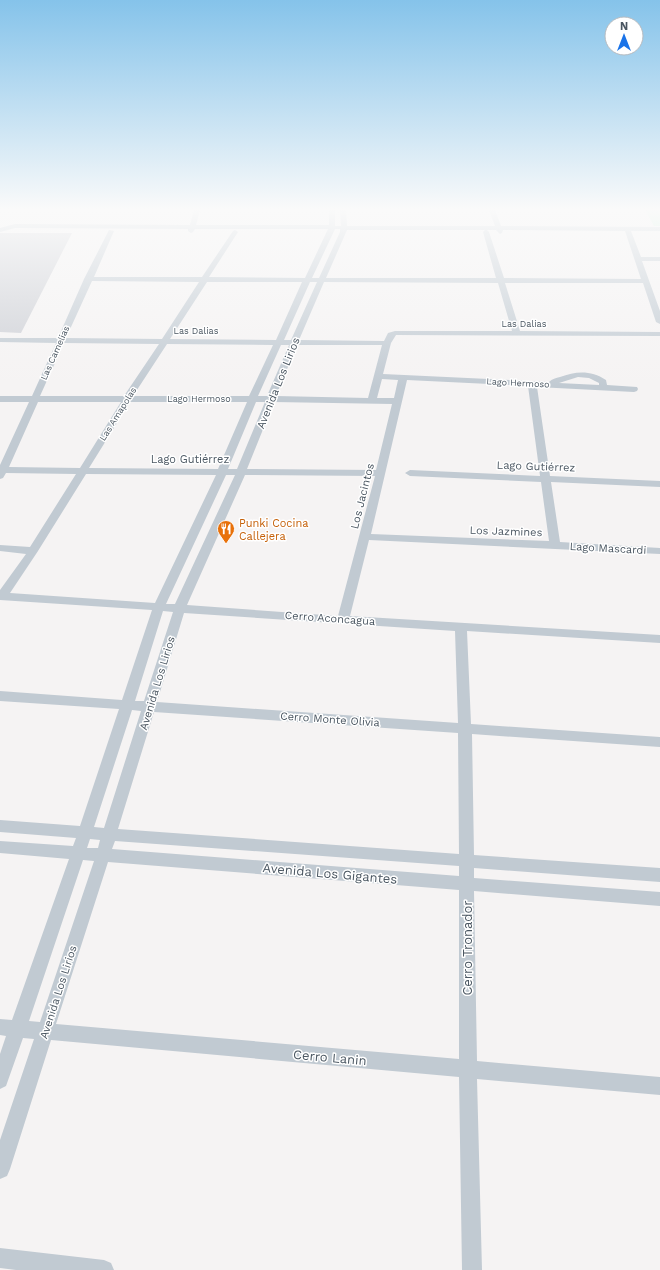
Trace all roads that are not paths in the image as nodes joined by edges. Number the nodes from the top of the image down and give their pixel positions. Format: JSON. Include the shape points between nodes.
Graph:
{"nodes":[{"id":1,"x":93,"y":269,"type":"edge"},
{"id":2,"x":211,"y":269,"type":"edge"},
{"id":3,"x":314,"y":269,"type":"edge"},
{"id":4,"x":325,"y":269,"type":"edge"},
{"id":5,"x":497,"y":269,"type":"edge"},
{"id":6,"x":640,"y":269,"type":"edge"},
{"id":7,"x":88,"y":279,"type":"junction"},
{"id":8,"x":204,"y":280,"type":"junction"},
{"id":9,"x":307,"y":280,"type":"junction"},
{"id":10,"x":322,"y":280,"type":"junction"},
{"id":11,"x":500,"y":280,"type":"junction"},
{"id":12,"x":644,"y":281,"type":"junction"},
{"id":13,"x":656,"y":302,"type":"edge"},
{"id":14,"x":660,"y":322,"type":"edge"},
{"id":15,"x":0,"y":334,"type":"edge"},
{"id":16,"x":517,"y":334,"type":"junction"},
{"id":17,"x":660,"y":334,"type":"edge"},
{"id":18,"x":61,"y":338,"type":"junction"},
{"id":19,"x":167,"y":338,"type":"junction"},
{"id":20,"x":280,"y":339,"type":"junction"},
{"id":21,"x":295,"y":339,"type":"junction"},
{"id":22,"x":0,"y":340,"type":"edge"},
{"id":23,"x":388,"y":340,"type":"junction"},
{"id":24,"x":379,"y":376,"type":"junction"},
{"id":25,"x":403,"y":377,"type":"junction"},
{"id":26,"x":532,"y":384,"type":"junction"},
{"id":27,"x":634,"y":389,"type":"dead end"},
{"id":28,"x":0,"y":399,"type":"edge"},
{"id":29,"x":34,"y":399,"type":"junction"},
{"id":30,"x":127,"y":399,"type":"junction"},
{"id":31,"x":272,"y":399,"type":"junction"},
{"id":32,"x":252,"y":400,"type":"junction"},
{"id":33,"x":372,"y":400,"type":"junction"},
{"id":34,"x":397,"y":401,"type":"junction"},
{"id":35,"x":82,"y":471,"type":"junction"},
{"id":36,"x":1,"y":472,"type":"edge"},
{"id":37,"x":222,"y":472,"type":"junction"},
{"id":38,"x":241,"y":472,"type":"junction"},
{"id":39,"x":380,"y":473,"type":"junction"},
{"id":40,"x":410,"y":473,"type":"dead end"},
{"id":41,"x":545,"y":478,"type":"junction"},
{"id":42,"x":660,"y":484,"type":"edge"},
{"id":43,"x":365,"y":537,"type":"junction"},
{"id":44,"x":555,"y":545,"type":"junction"},
{"id":45,"x":0,"y":548,"type":"edge"},
{"id":46,"x":33,"y":551,"type":"junction"},
{"id":47,"x":660,"y":551,"type":"edge"},
{"id":48,"x":1,"y":596,"type":"edge"},
{"id":49,"x":159,"y":606,"type":"junction"},
{"id":50,"x":180,"y":607,"type":"junction"},
{"id":51,"x":343,"y":620,"type":"junction"},
{"id":52,"x":461,"y":627,"type":"junction"},
{"id":53,"x":660,"y":639,"type":"edge"},
{"id":54,"x":0,"y":696,"type":"edge"},
{"id":55,"x":128,"y":705,"type":"junction"},
{"id":56,"x":150,"y":706,"type":"junction"},
{"id":57,"x":465,"y":728,"type":"junction"},
{"id":58,"x":660,"y":742,"type":"edge"},
{"id":59,"x":0,"y":826,"type":"edge"},
{"id":60,"x":86,"y":833,"type":"junction"},
{"id":61,"x":109,"y":835,"type":"junction"},
{"id":62,"x":0,"y":847,"type":"edge"},
{"id":63,"x":79,"y":853,"type":"junction"},
{"id":64,"x":103,"y":855,"type":"junction"},
{"id":65,"x":467,"y":861,"type":"junction"},
{"id":66,"x":660,"y":875,"type":"edge"},
{"id":67,"x":467,"y":884,"type":"junction"},
{"id":68,"x":660,"y":899,"type":"edge"},
{"id":69,"x":0,"y":1027,"type":"edge"},
{"id":70,"x":18,"y":1028,"type":"junction"},
{"id":71,"x":46,"y":1032,"type":"junction"},
{"id":72,"x":468,"y":1070,"type":"junction"},
{"id":73,"x":0,"y":1080,"type":"edge"},
{"id":74,"x":660,"y":1086,"type":"edge"},
{"id":75,"x":0,"y":1170,"type":"edge"},
{"id":76,"x":0,"y":1258,"type":"edge"},
{"id":77,"x":104,"y":1270,"type":"edge"},
{"id":78,"x":472,"y":1270,"type":"edge"}],
"edges":[{"from":1,"to":7,"type":"street","name":"Las Camelias"},
{"from":2,"to":8,"type":"street","name":"Las Amapolas"},
{"from":3,"to":9,"type":"street","name":"Avenida Los Lirios"},
{"from":4,"to":10,"type":"street","name":"Avenida Los Lirios"},
{"from":5,"to":11,"type":"street"},
{"from":6,"to":12,"type":"street"},
{"from":7,"to":8,"type":"street"},
{"from":7,"to":18,"type":"street","name":"Las Camelias"},
{"from":8,"to":9,"type":"street"},
{"from":8,"to":19,"type":"street","name":"Las Amapolas"},
{"from":9,"to":10,"type":"street"},
{"from":9,"to":20,"type":"street","name":"Avenida Los Lirios"},
{"from":10,"to":11,"type":"street"},
{"from":10,"to":21,"type":"street","name":"Avenida Los Lirios"},
{"from":11,"to":12,"type":"street"},
{"from":11,"to":16,"type":"street"},
{"from":12,"to":13,"type":"street"},
{"from":13,"to":14,"type":"street"},
{"from":15,"to":18,"type":"street","name":"Las Dalias"},
{"from":16,"to":17,"type":"street","name":"Las Dalias"},
{"from":16,"to":23,"type":"street","name":"Las Dalias","via":[[395,334]]},
{"from":18,"to":19,"type":"street","name":"Las Dalias"},
{"from":18,"to":22,"type":"street","name":"Las Dalias"},
{"from":18,"to":29,"type":"street","name":"Las Camelias"},
{"from":19,"to":20,"type":"street","name":"Las Dalias"},
{"from":19,"to":30,"type":"street","name":"Las Amapolas"},
{"from":20,"to":21,"type":"street","name":"Las Dalias"},
{"from":20,"to":32,"type":"street","name":"Avenida Los Lirios"},
{"from":21,"to":23,"type":"street","name":"Las Dalias"},
{"from":21,"to":31,"type":"street","name":"Avenida Los Lirios"},
{"from":23,"to":24,"type":"street"},
{"from":24,"to":25,"type":"street","name":"Lago Hermoso"},
{"from":24,"to":33,"type":"street"},
{"from":25,"to":26,"type":"street","name":"Lago Hermoso"},
{"from":25,"to":34,"type":"street","name":"Los Jacintos"},
{"from":26,"to":27,"type":"street","name":"Lago Hermoso"},
{"from":26,"to":41,"type":"street","name":"Los Jazmines"},
{"from":28,"to":29,"type":"street","name":"Lago Hermoso"},
{"from":29,"to":30,"type":"street","name":"Lago Hermoso"},
{"from":29,"to":36,"type":"street","name":"Las Camelias"},
{"from":30,"to":32,"type":"street","name":"Lago Hermoso"},
{"from":30,"to":35,"type":"street","name":"Las Amapolas"},
{"from":31,"to":32,"type":"street","name":"Lago Hermoso"},
{"from":31,"to":33,"type":"street","name":"Lago Hermoso"},
{"from":31,"to":38,"type":"street","name":"Avenida Los Lirios"},
{"from":32,"to":37,"type":"street","name":"Avenida Los Lirios"},
{"from":33,"to":34,"type":"street","name":"Lago Hermoso"},
{"from":34,"to":39,"type":"street","name":"Los Jacintos"},
{"from":35,"to":36,"type":"street","name":"Lago Gutiérrez"},
{"from":35,"to":37,"type":"street","name":"Lago Gutiérrez"},
{"from":35,"to":46,"type":"street","name":"Las Amapolas"},
{"from":37,"to":38,"type":"street","name":"Lago Gutiérrez"},
{"from":37,"to":49,"type":"street","name":"Avenida Los Lirios"},
{"from":38,"to":39,"type":"street","name":"Lago Gutiérrez"},
{"from":38,"to":50,"type":"street","name":"Avenida Los Lirios"},
{"from":39,"to":43,"type":"street","name":"Los Jacintos"},
{"from":40,"to":41,"type":"street","name":"Lago Gutiérrez"},
{"from":41,"to":42,"type":"street","name":"Lago Gutiérrez"},
{"from":41,"to":44,"type":"street","name":"Los Jazmines"},
{"from":43,"to":44,"type":"street","name":"Los Jazmines"},
{"from":43,"to":51,"type":"street","name":"Los Jacintos"},
{"from":44,"to":47,"type":"street","name":"Lago Mascardi"},
{"from":45,"to":46,"type":"street"},
{"from":46,"to":48,"type":"street","name":"Las Amapolas"},
{"from":48,"to":49,"type":"street","name":"Cerro Aconcagua"},
{"from":49,"to":50,"type":"street","name":"Cerro Aconcagua"},
{"from":49,"to":55,"type":"street","name":"Avenida Los Lirios"},
{"from":50,"to":51,"type":"street","name":"Cerro Aconcagua"},
{"from":50,"to":56,"type":"street","name":"Avenida Los Lirios"},
{"from":51,"to":52,"type":"street","name":"Cerro Aconcagua"},
{"from":52,"to":53,"type":"street","name":"Cerro Aconcagua"},
{"from":52,"to":57,"type":"street","name":"Cerro Tronador"},
{"from":54,"to":55,"type":"street","name":"Cerro Monte Olivia"},
{"from":55,"to":56,"type":"street","name":"Cerro Monte Olivia"},
{"from":55,"to":60,"type":"street","name":"Avenida Los Lirios"},
{"from":56,"to":57,"type":"street","name":"Cerro Monte Olivia"},
{"from":56,"to":61,"type":"street","name":"Avenida Los Lirios"},
{"from":57,"to":58,"type":"street","name":"Cerro Monte Olivia"},
{"from":57,"to":65,"type":"street","name":"Cerro Tronador"},
{"from":59,"to":60,"type":"street","name":"Avenida Los Gigantes"},
{"from":60,"to":61,"type":"street","name":"Avenida Los Gigantes"},
{"from":60,"to":63,"type":"street","name":"Avenida Los Lirios"},
{"from":61,"to":64,"type":"street","name":"Avenida Los Lirios"},
{"from":61,"to":65,"type":"street","name":"Avenida Los Gigantes"},
{"from":62,"to":63,"type":"street","name":"Avenida Los Gigantes"},
{"from":63,"to":64,"type":"street","name":"Avenida Los Gigantes"},
{"from":63,"to":70,"type":"street","name":"Avenida Los Lirios"},
{"from":64,"to":67,"type":"street","name":"Avenida Los Gigantes"},
{"from":64,"to":71,"type":"street","name":"Avenida Los Lirios"},
{"from":65,"to":66,"type":"street","name":"Avenida Los Gigantes"},
{"from":65,"to":67,"type":"street","name":"Cerro Tronador"},
{"from":67,"to":68,"type":"street","name":"Avenida Los Gigantes"},
{"from":67,"to":72,"type":"street","name":"Cerro Tronador"},
{"from":69,"to":70,"type":"street","name":"Cerro Lanin"},
{"from":70,"to":71,"type":"street","name":"Cerro Lanin"},
{"from":70,"to":73,"type":"street","name":"Avenida Los Lirios"},
{"from":71,"to":72,"type":"street","name":"Cerro Lanin"},
{"from":71,"to":75,"type":"street","name":"Avenida Los Lirios"},
{"from":72,"to":74,"type":"street","name":"Cerro Lanin"},
{"from":72,"to":78,"type":"street","name":"Cerro Tronador"},
{"from":76,"to":77,"type":"street"}]}
